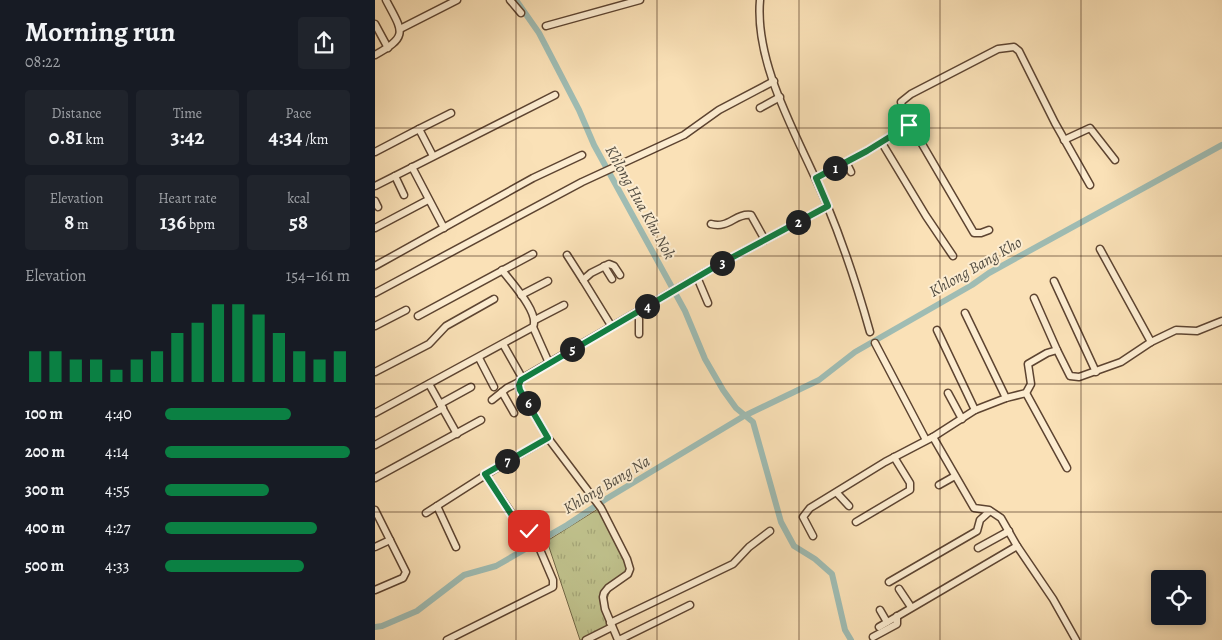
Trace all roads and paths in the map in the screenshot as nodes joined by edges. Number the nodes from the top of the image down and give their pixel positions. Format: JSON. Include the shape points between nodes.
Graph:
{"nodes":[{"id":1,"x":387,"y":0,"type":"edge"},
{"id":2,"x":457,"y":0,"type":"edge"},
{"id":3,"x":510,"y":0,"type":"edge"},
{"id":4,"x":640,"y":0,"type":"edge"},
{"id":5,"x":760,"y":0,"type":"edge"},
{"id":6,"x":521,"y":13,"type":"dead end"},
{"id":7,"x":375,"y":24,"type":"edge"},
{"id":8,"x":546,"y":26,"type":"dead end"},
{"id":9,"x":400,"y":29,"type":"junction"},
{"id":10,"x":388,"y":48,"type":"junction"},
{"id":11,"x":375,"y":55,"type":"edge"},
{"id":12,"x":774,"y":81,"type":"junction"},
{"id":13,"x":555,"y":95,"type":"dead end"},
{"id":14,"x":780,"y":97,"type":"junction"},
{"id":15,"x":759,"y":108,"type":"dead end"},
{"id":16,"x":451,"y":113,"type":"dead end"},
{"id":17,"x":909,"y":125,"type":"junction"},
{"id":18,"x":419,"y":129,"type":"junction"},
{"id":19,"x":1064,"y":140,"type":"junction"},
{"id":20,"x":882,"y":143,"type":"junction"},
{"id":21,"x":375,"y":152,"type":"edge"},
{"id":22,"x":582,"y":155,"type":"dead end"},
{"id":23,"x":433,"y":156,"type":"junction"},
{"id":24,"x":1115,"y":160,"type":"dead end"},
{"id":25,"x":846,"y":162,"type":"junction"},
{"id":26,"x":412,"y":167,"type":"junction"},
{"id":27,"x":851,"y":172,"type":"dead end"},
{"id":28,"x":395,"y":176,"type":"junction"},
{"id":29,"x":816,"y":178,"type":"junction"},
{"id":30,"x":1090,"y":185,"type":"dead end"},
{"id":31,"x":375,"y":186,"type":"edge"},
{"id":32,"x":404,"y":195,"type":"dead end"},
{"id":33,"x":428,"y":200,"type":"junction"},
{"id":34,"x":828,"y":206,"type":"junction"},
{"id":35,"x":711,"y":224,"type":"dead end"},
{"id":36,"x":375,"y":228,"type":"edge"},
{"id":37,"x":444,"y":228,"type":"junction"},
{"id":38,"x":989,"y":230,"type":"dead end"},
{"id":39,"x":765,"y":240,"type":"junction"},
{"id":40,"x":1100,"y":248,"type":"dead end"},
{"id":41,"x":533,"y":254,"type":"dead end"},
{"id":42,"x":567,"y":255,"type":"dead end"},
{"id":43,"x":953,"y":256,"type":"dead end"},
{"id":44,"x":375,"y":266,"type":"edge"},
{"id":45,"x":604,"y":266,"type":"junction"},
{"id":46,"x":503,"y":270,"type":"junction"},
{"id":47,"x":621,"y":275,"type":"dead end"},
{"id":48,"x":697,"y":277,"type":"junction"},
{"id":49,"x":612,"y":279,"type":"dead end"},
{"id":50,"x":583,"y":280,"type":"junction"},
{"id":51,"x":548,"y":281,"type":"dead end"},
{"id":52,"x":1053,"y":281,"type":"dead end"},
{"id":53,"x":375,"y":293,"type":"edge"},
{"id":54,"x":521,"y":295,"type":"junction"},
{"id":55,"x":1034,"y":298,"type":"dead end"},
{"id":56,"x":494,"y":299,"type":"dead end"},
{"id":57,"x":708,"y":303,"type":"dead end"},
{"id":58,"x":564,"y":305,"type":"dead end"},
{"id":59,"x":406,"y":310,"type":"dead end"},
{"id":60,"x":636,"y":313,"type":"junction"},
{"id":61,"x":965,"y":313,"type":"dead end"},
{"id":62,"x":418,"y":316,"type":"dead end"},
{"id":63,"x":535,"y":320,"type":"junction"},
{"id":64,"x":1222,"y":321,"type":"edge"},
{"id":65,"x":375,"y":326,"type":"edge"},
{"id":66,"x":533,"y":327,"type":"junction"},
{"id":67,"x":612,"y":327,"type":"junction"},
{"id":68,"x":937,"y":330,"type":"dead end"},
{"id":69,"x":870,"y":332,"type":"dead end"},
{"id":70,"x":639,"y":334,"type":"dead end"},
{"id":71,"x":1151,"y":342,"type":"junction"},
{"id":72,"x":875,"y":343,"type":"dead end"},
{"id":73,"x":503,"y":344,"type":"junction"},
{"id":74,"x":1057,"y":350,"type":"junction"},
{"id":75,"x":479,"y":358,"type":"junction"},
{"id":76,"x":549,"y":363,"type":"junction"},
{"id":77,"x":375,"y":372,"type":"edge"},
{"id":78,"x":1096,"y":372,"type":"junction"},
{"id":79,"x":520,"y":374,"type":"dead end"},
{"id":80,"x":519,"y":382,"type":"junction"},
{"id":81,"x":429,"y":384,"type":"junction"},
{"id":82,"x":471,"y":387,"type":"dead end"},
{"id":83,"x":495,"y":387,"type":"dead end"},
{"id":84,"x":502,"y":392,"type":"junction"},
{"id":85,"x":947,"y":393,"type":"dead end"},
{"id":86,"x":1026,"y":393,"type":"junction"},
{"id":87,"x":1006,"y":398,"type":"junction"},
{"id":88,"x":491,"y":400,"type":"dead end"},
{"id":89,"x":441,"y":406,"type":"junction"},
{"id":90,"x":975,"y":410,"type":"junction"},
{"id":91,"x":375,"y":413,"type":"edge"},
{"id":92,"x":515,"y":413,"type":"dead end"},
{"id":93,"x":961,"y":419,"type":"junction"},
{"id":94,"x":481,"y":420,"type":"dead end"},
{"id":95,"x":457,"y":434,"type":"junction"},
{"id":96,"x":933,"y":436,"type":"junction"},
{"id":97,"x":548,"y":438,"type":"junction"},
{"id":98,"x":926,"y":440,"type":"junction"},
{"id":99,"x":375,"y":445,"type":"edge"},
{"id":100,"x":895,"y":457,"type":"junction"},
{"id":101,"x":1067,"y":468,"type":"dead end"},
{"id":102,"x":485,"y":474,"type":"junction"},
{"id":103,"x":955,"y":476,"type":"junction"},
{"id":104,"x":375,"y":478,"type":"edge"},
{"id":105,"x":939,"y":485,"type":"dead end"},
{"id":106,"x":837,"y":493,"type":"junction"},
{"id":107,"x":437,"y":506,"type":"junction"},
{"id":108,"x":849,"y":506,"type":"dead end"},
{"id":109,"x":375,"y":510,"type":"edge"},
{"id":110,"x":990,"y":510,"type":"junction"},
{"id":111,"x":426,"y":513,"type":"dead end"},
{"id":112,"x":856,"y":522,"type":"dead end"},
{"id":113,"x":770,"y":531,"type":"dead end"},
{"id":114,"x":1009,"y":531,"type":"junction"},
{"id":115,"x":813,"y":536,"type":"dead end"},
{"id":116,"x":390,"y":540,"type":"junction"},
{"id":117,"x":1017,"y":546,"type":"junction"},
{"id":118,"x":375,"y":547,"type":"edge"},
{"id":119,"x":456,"y":547,"type":"dead end"},
{"id":120,"x":978,"y":548,"type":"dead end"},
{"id":121,"x":889,"y":582,"type":"dead end"},
{"id":122,"x":899,"y":589,"type":"dead end"},
{"id":123,"x":375,"y":590,"type":"edge"},
{"id":124,"x":690,"y":605,"type":"dead end"},
{"id":125,"x":911,"y":607,"type":"junction"},
{"id":126,"x":880,"y":610,"type":"dead end"},
{"id":127,"x":897,"y":616,"type":"junction"},
{"id":128,"x":887,"y":622,"type":"junction"},
{"id":129,"x":611,"y":625,"type":"junction"},
{"id":130,"x":879,"y":627,"type":"dead end"},
{"id":131,"x":873,"y":638,"type":"dead end"},
{"id":132,"x":447,"y":640,"type":"edge"},
{"id":133,"x":586,"y":640,"type":"edge"},
{"id":134,"x":619,"y":640,"type":"edge"},
{"id":135,"x":1076,"y":640,"type":"edge"}],
"edges":[{"from":1,"to":9,"type":"street"},
{"from":2,"to":9,"type":"street"},
{"from":3,"to":6,"type":"street"},
{"from":4,"to":8,"type":"street"},
{"from":5,"to":12,"type":"street","via":[[759,29]]},
{"from":7,"to":10,"type":"street"},
{"from":9,"to":10,"type":"street","via":[[399,38]]},
{"from":10,"to":11,"type":"street"},
{"from":12,"to":14,"type":"street"},
{"from":12,"to":53,"type":"street","via":[[719,110],[684,135],[598,174]]},
{"from":13,"to":23,"type":"street"},
{"from":14,"to":15,"type":"street"},
{"from":14,"to":29,"type":"street"},
{"from":16,"to":18,"type":"street"},
{"from":17,"to":19,"type":"street","via":[[902,109],[903,100],[990,53],[1003,47],[1013,47],[1019,51]]},
{"from":17,"to":20,"type":"street"},
{"from":17,"to":38,"type":"street","via":[[974,233]]},
{"from":18,"to":21,"type":"street"},
{"from":18,"to":23,"type":"street"},
{"from":19,"to":24,"type":"street","via":[[1090,128]]},
{"from":19,"to":30,"type":"street"},
{"from":20,"to":25,"type":"street"},
{"from":20,"to":43,"type":"street"},
{"from":22,"to":37,"type":"street","via":[[533,178]]},
{"from":23,"to":26,"type":"street"},
{"from":25,"to":27,"type":"street"},
{"from":25,"to":29,"type":"street"},
{"from":26,"to":28,"type":"street"},
{"from":26,"to":33,"type":"street"},
{"from":28,"to":31,"type":"street"},
{"from":28,"to":32,"type":"street"},
{"from":29,"to":34,"type":"street"},
{"from":33,"to":36,"type":"street"},
{"from":33,"to":37,"type":"street"},
{"from":34,"to":39,"type":"street"},
{"from":34,"to":69,"type":"street"},
{"from":35,"to":39,"type":"street","via":[[721,226],[751,215]]},
{"from":37,"to":44,"type":"street"},
{"from":39,"to":48,"type":"street"},
{"from":40,"to":71,"type":"street"},
{"from":41,"to":46,"type":"street"},
{"from":42,"to":50,"type":"street"},
{"from":45,"to":47,"type":"street","via":[[611,264]]},
{"from":45,"to":49,"type":"street"},
{"from":45,"to":50,"type":"street"},
{"from":46,"to":54,"type":"street"},
{"from":46,"to":62,"type":"street"},
{"from":48,"to":57,"type":"street"},
{"from":48,"to":60,"type":"street"},
{"from":50,"to":67,"type":"street"},
{"from":51,"to":54,"type":"street"},
{"from":52,"to":78,"type":"street"},
{"from":54,"to":63,"type":"street"},
{"from":55,"to":74,"type":"street"},
{"from":56,"to":77,"type":"street","via":[[446,326],[423,348]]},
{"from":58,"to":63,"type":"street"},
{"from":59,"to":65,"type":"street"},
{"from":60,"to":67,"type":"street"},
{"from":60,"to":70,"type":"street"},
{"from":61,"to":87,"type":"street"},
{"from":63,"to":66,"type":"street"},
{"from":64,"to":71,"type":"street","via":[[1197,331],[1176,330]]},
{"from":66,"to":73,"type":"street"},
{"from":66,"to":76,"type":"street"},
{"from":67,"to":76,"type":"street"},
{"from":68,"to":90,"type":"street"},
{"from":71,"to":78,"type":"street","via":[[1121,362]]},
{"from":72,"to":98,"type":"street"},
{"from":73,"to":75,"type":"street"},
{"from":73,"to":79,"type":"street"},
{"from":74,"to":78,"type":"street","via":[[1070,376]]},
{"from":74,"to":86,"type":"street","via":[[1028,364],[1031,384]]},
{"from":75,"to":81,"type":"street"},
{"from":75,"to":83,"type":"street"},
{"from":76,"to":80,"type":"street"},
{"from":80,"to":84,"type":"street"},
{"from":80,"to":97,"type":"street","via":[[520,390]]},
{"from":81,"to":89,"type":"street"},
{"from":81,"to":91,"type":"street"},
{"from":82,"to":89,"type":"street"},
{"from":84,"to":88,"type":"street"},
{"from":84,"to":92,"type":"street"},
{"from":85,"to":93,"type":"street"},
{"from":86,"to":87,"type":"street"},
{"from":86,"to":101,"type":"street"},
{"from":87,"to":90,"type":"street"},
{"from":89,"to":95,"type":"street"},
{"from":89,"to":99,"type":"street"},
{"from":90,"to":93,"type":"street"},
{"from":93,"to":96,"type":"street"},
{"from":94,"to":95,"type":"street"},
{"from":95,"to":104,"type":"street"},
{"from":96,"to":98,"type":"street"},
{"from":96,"to":103,"type":"street"},
{"from":97,"to":102,"type":"street"},
{"from":97,"to":129,"type":"street","via":[[601,508],[627,558],[630,569],[625,577],[604,593],[603,602]]},
{"from":98,"to":100,"type":"street"},
{"from":100,"to":106,"type":"street"},
{"from":100,"to":112,"type":"street","via":[[910,483],[910,490]]},
{"from":102,"to":107,"type":"street"},
{"from":102,"to":132,"type":"street","via":[[513,517],[529,531],[538,545],[553,587]]},
{"from":103,"to":105,"type":"street"},
{"from":103,"to":110,"type":"street","via":[[974,508]]},
{"from":106,"to":108,"type":"street"},
{"from":106,"to":115,"type":"street","via":[[803,515]]},
{"from":107,"to":111,"type":"street"},
{"from":107,"to":119,"type":"street"},
{"from":109,"to":116,"type":"street"},
{"from":110,"to":114,"type":"street","via":[[1001,518]]},
{"from":110,"to":121,"type":"street","via":[[980,520],[977,531]]},
{"from":113,"to":129,"type":"street","via":[[733,564]]},
{"from":114,"to":117,"type":"street"},
{"from":114,"to":120,"type":"street"},
{"from":116,"to":118,"type":"street"},
{"from":116,"to":123,"type":"street","via":[[406,574]]},
{"from":117,"to":125,"type":"street"},
{"from":117,"to":135,"type":"street"},
{"from":122,"to":125,"type":"street"},
{"from":124,"to":134,"type":"street"},
{"from":125,"to":127,"type":"street"},
{"from":126,"to":128,"type":"street"},
{"from":127,"to":128,"type":"street"},
{"from":127,"to":131,"type":"street","via":[[897,624]]},
{"from":128,"to":130,"type":"street"},
{"from":129,"to":133,"type":"street"},
{"from":129,"to":134,"type":"street"}]}
